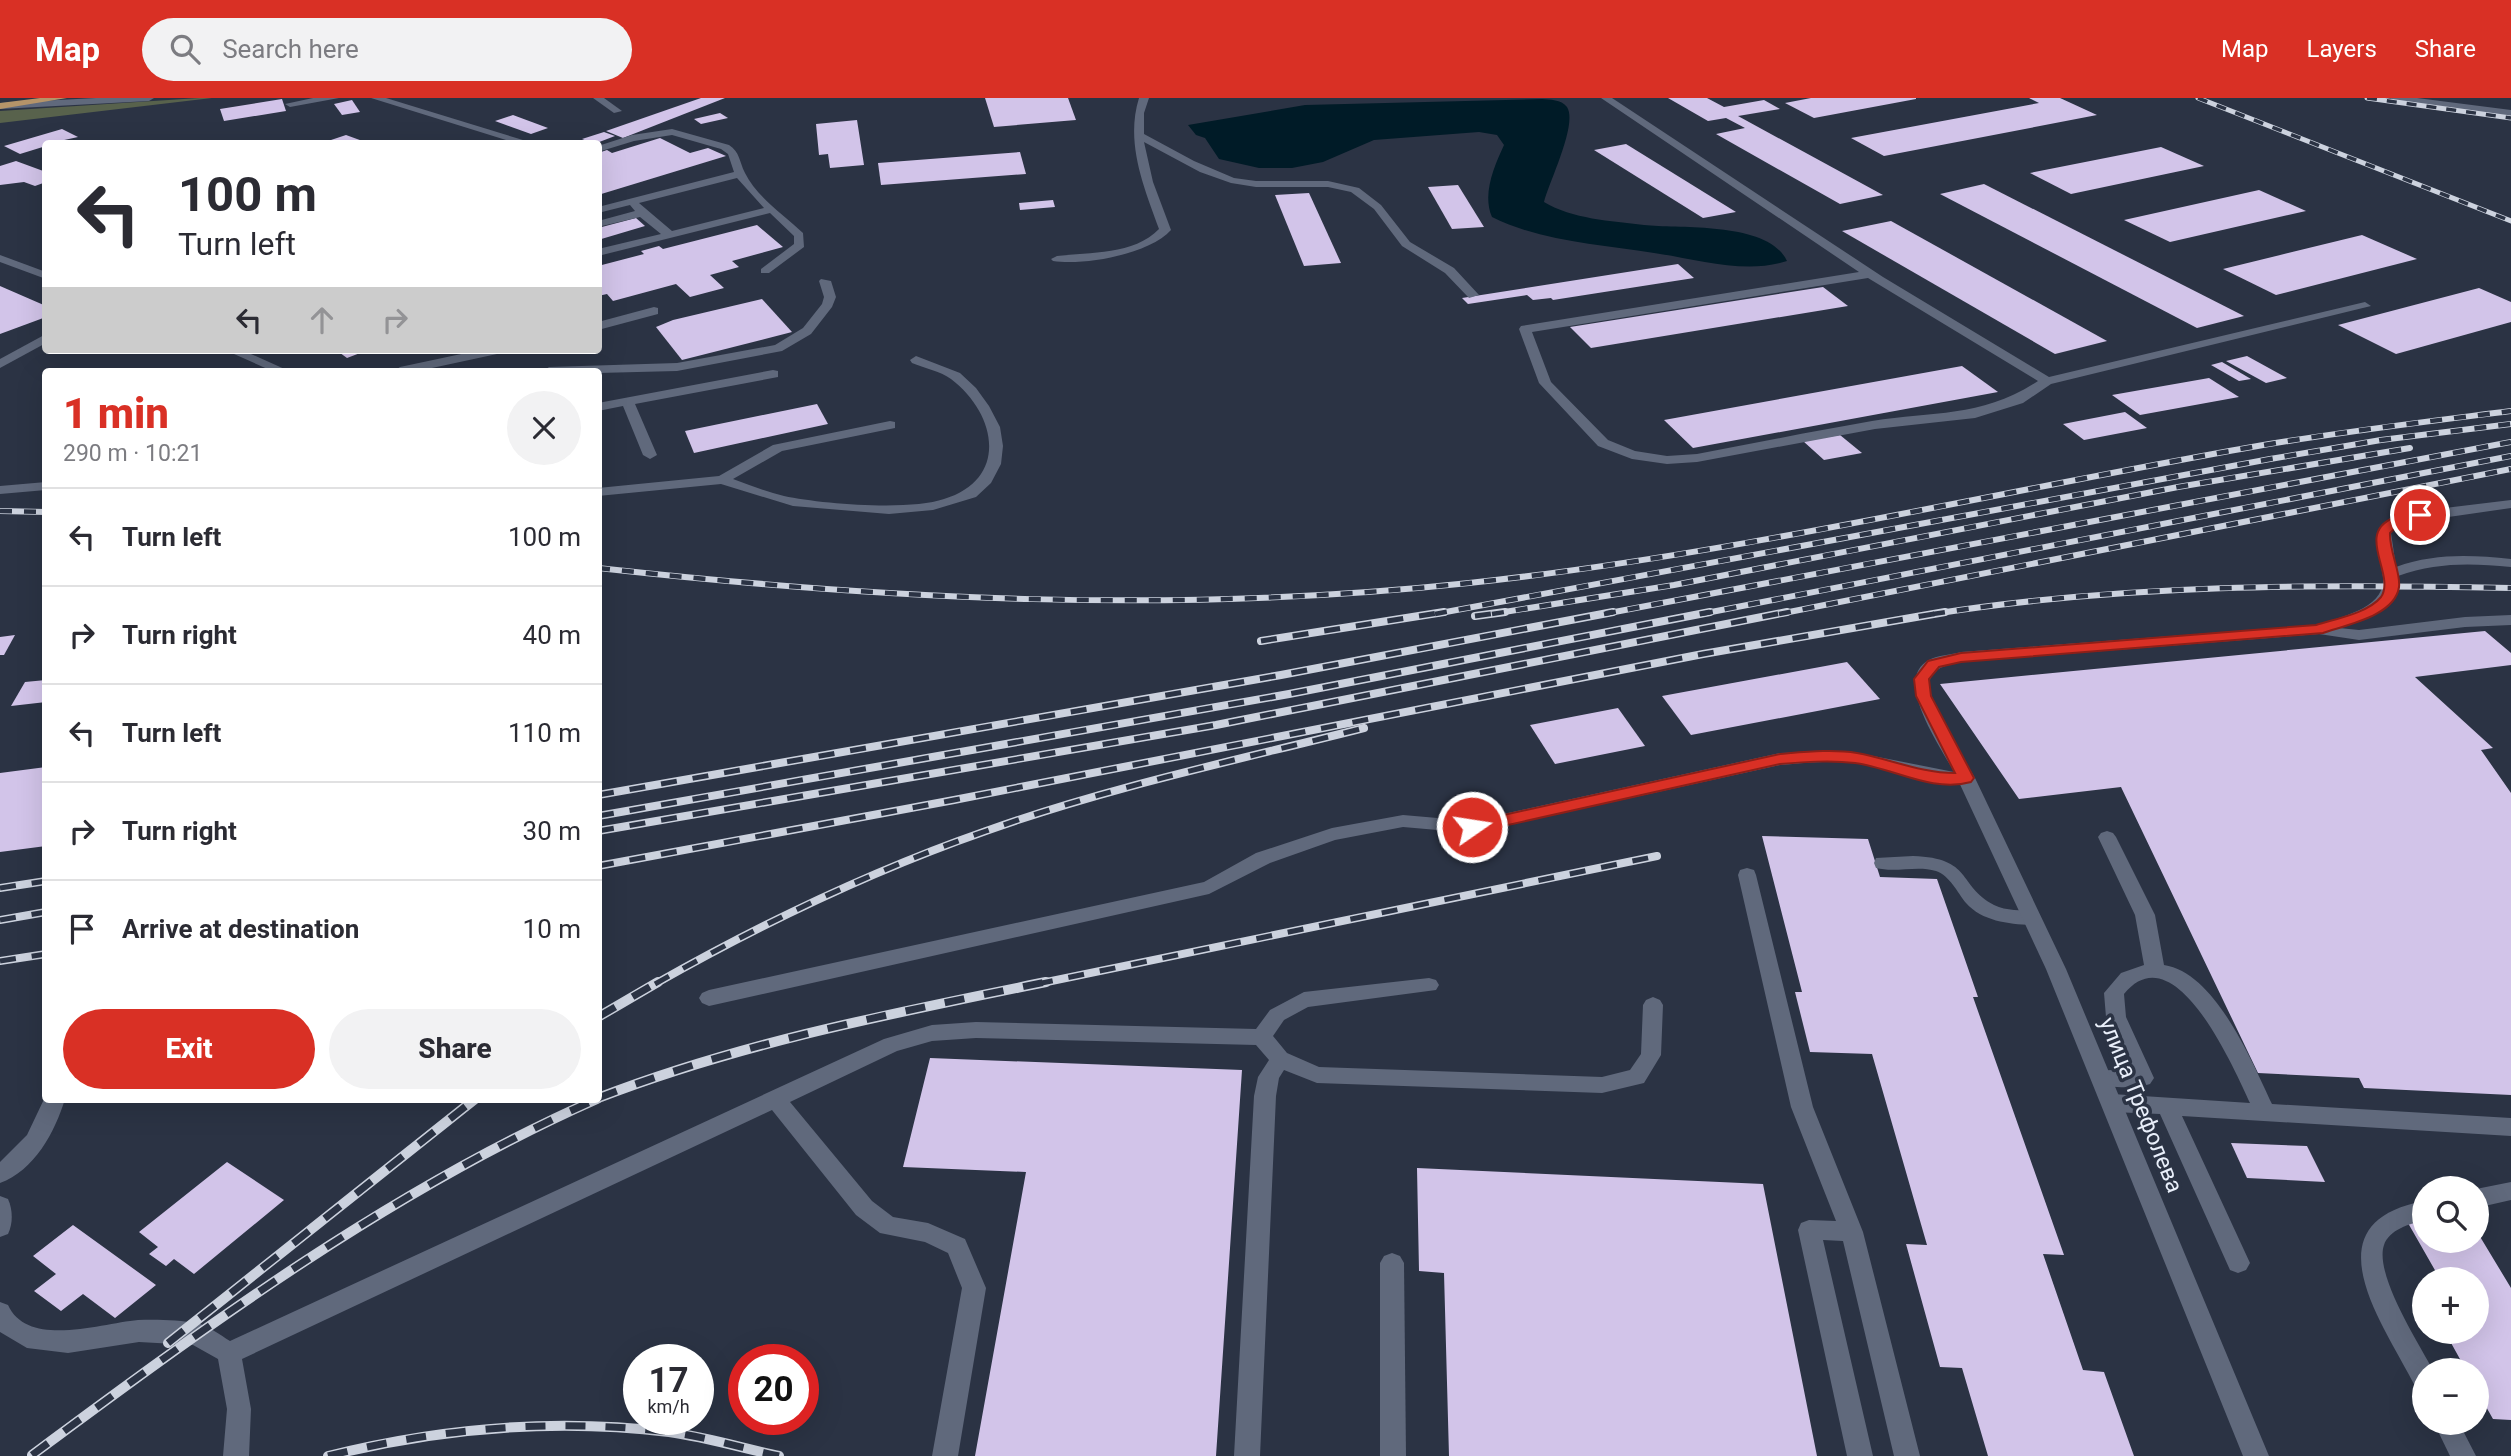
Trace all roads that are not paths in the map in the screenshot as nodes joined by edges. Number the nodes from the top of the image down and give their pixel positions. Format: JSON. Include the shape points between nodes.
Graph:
{"nodes":[{"id":1,"x":62,"y":98,"type":"edge"},
{"id":2,"x":149,"y":98,"type":"edge"},
{"id":3,"x":334,"y":98,"type":"edge"},
{"id":4,"x":376,"y":98,"type":"edge"},
{"id":5,"x":598,"y":98,"type":"edge"},
{"id":6,"x":1144,"y":98,"type":"edge"},
{"id":7,"x":1606,"y":98,"type":"edge"},
{"id":8,"x":2395,"y":98,"type":"edge"},
{"id":9,"x":289,"y":104,"type":"dead end"},
{"id":10,"x":0,"y":106,"type":"edge"},
{"id":11,"x":617,"y":111,"type":"dead end"},
{"id":12,"x":2511,"y":113,"type":"edge"},
{"id":13,"x":1140,"y":136,"type":"junction"},
{"id":14,"x":518,"y":140,"type":"edge"},
{"id":15,"x":602,"y":148,"type":"edge"},
{"id":16,"x":740,"y":174,"type":"junction"},
{"id":17,"x":633,"y":202,"type":"junction"},
{"id":18,"x":602,"y":208,"type":"edge"},
{"id":19,"x":772,"y":209,"type":"junction"},
{"id":20,"x":642,"y":213,"type":"junction"},
{"id":21,"x":602,"y":223,"type":"edge"},
{"id":22,"x":670,"y":235,"type":"junction"},
{"id":23,"x":602,"y":252,"type":"edge"},
{"id":24,"x":0,"y":258,"type":"edge"},
{"id":25,"x":1057,"y":259,"type":"dead end"},
{"id":26,"x":765,"y":271,"type":"dead end"},
{"id":27,"x":42,"y":274,"type":"edge"},
{"id":28,"x":1869,"y":274,"type":"junction"},
{"id":29,"x":825,"y":282,"type":"dead end"},
{"id":30,"x":1473,"y":295,"type":"dead end"},
{"id":31,"x":2365,"y":306,"type":"dead end"},
{"id":32,"x":654,"y":311,"type":"dead end"},
{"id":33,"x":602,"y":325,"type":"edge"},
{"id":34,"x":42,"y":340,"type":"edge"},
{"id":35,"x":241,"y":354,"type":"edge"},
{"id":36,"x":479,"y":354,"type":"edge"},
{"id":37,"x":916,"y":360,"type":"dead end"},
{"id":38,"x":0,"y":364,"type":"edge"},
{"id":39,"x":276,"y":368,"type":"edge"},
{"id":40,"x":414,"y":368,"type":"edge"},
{"id":41,"x":602,"y":370,"type":"edge"},
{"id":42,"x":774,"y":374,"type":"dead end"},
{"id":43,"x":2048,"y":382,"type":"junction"},
{"id":44,"x":628,"y":403,"type":"junction"},
{"id":45,"x":602,"y":406,"type":"edge"},
{"id":46,"x":890,"y":425,"type":"dead end"},
{"id":47,"x":650,"y":455,"type":"dead end"},
{"id":48,"x":722,"y":480,"type":"junction"},
{"id":49,"x":42,"y":486,"type":"edge"},
{"id":50,"x":0,"y":489,"type":"edge"},
{"id":51,"x":602,"y":492,"type":"edge"},
{"id":52,"x":2511,"y":504,"type":"edge"},
{"id":53,"x":2511,"y":563,"type":"edge"},
{"id":54,"x":2390,"y":574,"type":"junction"},
{"id":55,"x":2511,"y":621,"type":"edge"},
{"id":56,"x":2318,"y":629,"type":"junction"},
{"id":57,"x":1966,"y":778,"type":"junction"},
{"id":58,"x":2107,"y":837,"type":"dead end"},
{"id":59,"x":1883,"y":863,"type":"dead end"},
{"id":60,"x":1747,"y":875,"type":"dead end"},
{"id":61,"x":2031,"y":918,"type":"junction"},
{"id":62,"x":2155,"y":970,"type":"junction"},
{"id":63,"x":1429,"y":985,"type":"dead end"},
{"id":64,"x":709,"y":998,"type":"dead end"},
{"id":65,"x":1653,"y":1004,"type":"dead end"},
{"id":66,"x":1262,"y":1037,"type":"junction"},
{"id":67,"x":1280,"y":1059,"type":"junction"},
{"id":68,"x":2102,"y":1077,"type":"junction"},
{"id":69,"x":775,"y":1099,"type":"junction"},
{"id":70,"x":53,"y":1103,"type":"edge"},
{"id":71,"x":2112,"y":1103,"type":"junction"},
{"id":72,"x":2167,"y":1106,"type":"junction"},
{"id":73,"x":2265,"y":1111,"type":"junction"},
{"id":74,"x":2511,"y":1126,"type":"edge"},
{"id":75,"x":0,"y":1174,"type":"edge"},
{"id":76,"x":2511,"y":1191,"type":"edge"},
{"id":77,"x":2489,"y":1196,"type":"edge"},
{"id":78,"x":0,"y":1206,"type":"edge"},
{"id":79,"x":2412,"y":1213,"type":"edge"},
{"id":80,"x":0,"y":1227,"type":"edge"},
{"id":81,"x":1852,"y":1232,"type":"junction"},
{"id":82,"x":1392,"y":1263,"type":"dead end"},
{"id":83,"x":2238,"y":1263,"type":"dead end"},
{"id":84,"x":1,"y":1319,"type":"edge"},
{"id":85,"x":229,"y":1353,"type":"junction"},
{"id":86,"x":2414,"y":1358,"type":"edge"},
{"id":87,"x":2452,"y":1435,"type":"edge"},
{"id":88,"x":236,"y":1456,"type":"edge"},
{"id":89,"x":944,"y":1456,"type":"edge"},
{"id":90,"x":1247,"y":1456,"type":"edge"},
{"id":91,"x":1393,"y":1456,"type":"edge"},
{"id":92,"x":1860,"y":1456,"type":"edge"},
{"id":93,"x":1907,"y":1456,"type":"edge"},
{"id":94,"x":2256,"y":1456,"type":"edge"},
{"id":95,"x":2463,"y":1456,"type":"edge"}],
"edges":[{"from":1,"to":10,"type":"main road"},
{"from":2,"to":10,"type":"street"},
{"from":3,"to":9,"type":"street"},
{"from":4,"to":14,"type":"street"},
{"from":5,"to":11,"type":"street"},
{"from":6,"to":13,"type":"street","via":[[1139,110]]},
{"from":7,"to":28,"type":"street"},
{"from":8,"to":12,"type":"street"},
{"from":13,"to":25,"type":"street","via":[[1143,166],[1165,230],[1159,239],[1145,246]]},
{"from":13,"to":30,"type":"street","via":[[1238,182],[1353,190],[1380,207],[1405,243],[1454,274]]},
{"from":15,"to":16,"type":"street","via":[[653,134],[686,134],[733,152]]},
{"from":16,"to":17,"type":"street"},
{"from":16,"to":19,"type":"street"},
{"from":17,"to":18,"type":"street"},
{"from":17,"to":20,"type":"street"},
{"from":19,"to":22,"type":"street"},
{"from":19,"to":26,"type":"street","via":[[799,235],[800,245]]},
{"from":20,"to":21,"type":"street"},
{"from":20,"to":22,"type":"street"},
{"from":22,"to":23,"type":"street"},
{"from":24,"to":27,"type":"street"},
{"from":28,"to":43,"type":"street"},
{"from":28,"to":43,"type":"street","via":[[1525,329],[1545,383],[1603,443],[1632,455],[1667,460],[1875,425],[1975,414],[2018,400]]},
{"from":29,"to":41,"type":"street","via":[[828,304],[807,331],[778,348],[677,368]]},
{"from":31,"to":43,"type":"street"},
{"from":32,"to":33,"type":"street"},
{"from":34,"to":38,"type":"street"},
{"from":35,"to":39,"type":"street"},
{"from":36,"to":40,"type":"street"},
{"from":37,"to":48,"type":"street","via":[[954,375],[975,395],[992,425],[995,463],[974,493],[926,507],[883,510],[788,501]]},
{"from":42,"to":44,"type":"street"},
{"from":44,"to":45,"type":"street"},
{"from":44,"to":47,"type":"street"},
{"from":46,"to":48,"type":"street","via":[[778,447]]},
{"from":48,"to":51,"type":"street"},
{"from":49,"to":50,"type":"street"},
{"from":52,"to":54,"type":"street","via":[[2395,521],[2384,533]]},
{"from":53,"to":54,"type":"street","via":[[2448,557]]},
{"from":54,"to":56,"type":"street","via":[[2392,586],[2386,600],[2368,612]]},
{"from":55,"to":56,"type":"street","via":[[2359,635]]},
{"from":56,"to":57,"type":"street","name":"улица Трефолева","via":[[1961,657],[1933,664],[1922,679],[1923,696]]},
{"from":57,"to":61,"type":"street","name":"улица Трефолева"},
{"from":57,"to":64,"type":"street","via":[[1936,778],[1856,758],[1814,756],[1780,759],[1472,827],[1403,821],[1332,834],[1263,858],[1209,887]]},
{"from":58,"to":62,"type":"street","via":[[2145,915]]},
{"from":59,"to":61,"type":"street","via":[[1943,867],[1988,912]]},
{"from":60,"to":81,"type":"street","via":[[1802,1107]]},
{"from":61,"to":68,"type":"street","name":"улица Трефолева"},
{"from":62,"to":68,"type":"street","via":[[2123,979],[2113,993],[2116,1017],[2143,1078]]},
{"from":62,"to":73,"type":"street","via":[[2175,977],[2210,1009]]},
{"from":63,"to":66,"type":"street","via":[[1304,1000],[1277,1015]]},
{"from":65,"to":67,"type":"street","via":[[1651,1055],[1637,1077],[1602,1084],[1317,1075]]},
{"from":66,"to":67,"type":"street"},
{"from":66,"to":69,"type":"street","via":[[932,1032],[891,1045]]},
{"from":67,"to":90,"type":"street","via":[[1265,1096]]},
{"from":68,"to":71,"type":"street","name":"улица Трефолева"},
{"from":69,"to":85,"type":"street"},
{"from":69,"to":89,"type":"street","via":[[864,1208],[888,1226],[928,1233],[957,1246],[974,1288]]},
{"from":70,"to":75,"type":"street","via":[[37,1142]]},
{"from":71,"to":72,"type":"street"},
{"from":71,"to":94,"type":"street","name":"улица Трефолева"},
{"from":72,"to":73,"type":"street"},
{"from":72,"to":83,"type":"street"},
{"from":73,"to":74,"type":"street"},
{"from":76,"to":77,"type":"street"},
{"from":78,"to":80,"type":"street"},
{"from":79,"to":86,"type":"street","via":[[2381,1228],[2371,1250],[2379,1287]]},
{"from":81,"to":92,"type":"street","via":[[1809,1230]]},
{"from":81,"to":93,"type":"street"},
{"from":82,"to":91,"type":"street"},
{"from":84,"to":85,"type":"street","via":[[27,1337],[68,1342],[139,1331],[197,1334]]},
{"from":85,"to":88,"type":"street","via":[[239,1409]]},
{"from":87,"to":95,"type":"street"}]}
